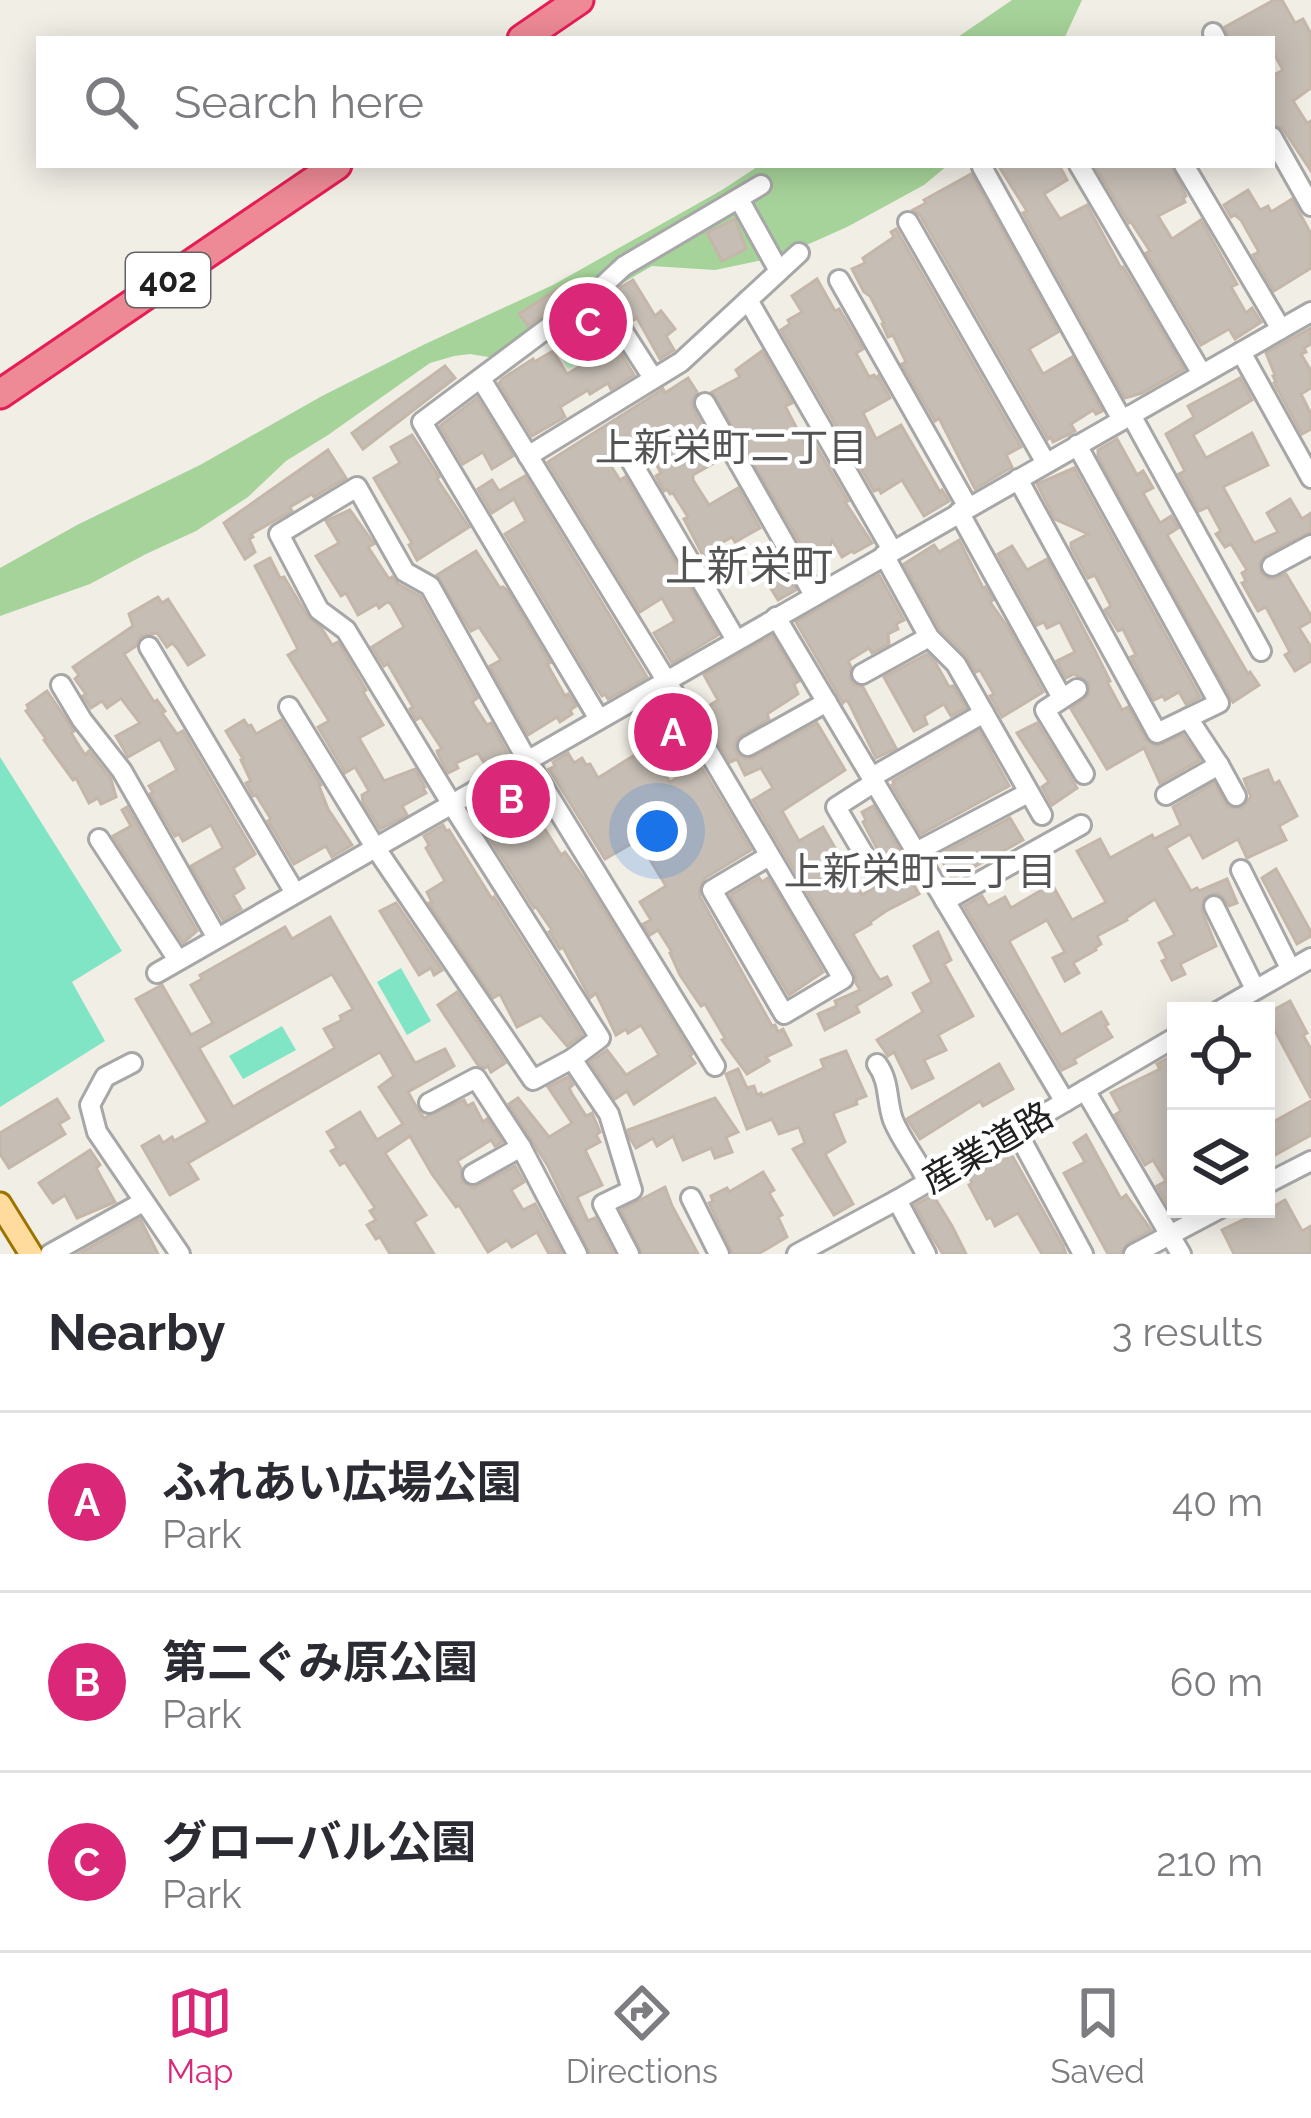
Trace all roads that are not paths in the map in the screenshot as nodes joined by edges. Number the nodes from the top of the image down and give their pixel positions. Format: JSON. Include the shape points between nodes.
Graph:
{"nodes":[{"id":1,"x":579,"y":0,"type":"edge"},
{"id":2,"x":526,"y":36,"type":"edge"},
{"id":3,"x":1275,"y":142,"type":"edge"},
{"id":4,"x":333,"y":168,"type":"edge"},
{"id":5,"x":983,"y":168,"type":"edge"},
{"id":6,"x":1081,"y":168,"type":"edge"},
{"id":7,"x":1186,"y":168,"type":"edge"},
{"id":8,"x":761,"y":184,"type":"dead end"},
{"id":9,"x":739,"y":199,"type":"junction"},
{"id":10,"x":1311,"y":206,"type":"edge"},
{"id":11,"x":908,"y":222,"type":"dead end"},
{"id":12,"x":799,"y":253,"type":"dead end"},
{"id":13,"x":779,"y":271,"type":"junction"},
{"id":14,"x":839,"y":280,"type":"dead end"},
{"id":15,"x":597,"y":291,"type":"junction"},
{"id":16,"x":748,"y":300,"type":"junction"},
{"id":17,"x":1311,"y":312,"type":"edge"},
{"id":18,"x":1281,"y":329,"type":"junction"},
{"id":19,"x":1241,"y":352,"type":"junction"},
{"id":20,"x":1202,"y":374,"type":"junction"},
{"id":21,"x":653,"y":378,"type":"junction"},
{"id":22,"x":481,"y":379,"type":"junction"},
{"id":23,"x":0,"y":394,"type":"edge"},
{"id":24,"x":705,"y":403,"type":"dead end"},
{"id":25,"x":1126,"y":417,"type":"junction"},
{"id":26,"x":1077,"y":445,"type":"junction"},
{"id":27,"x":624,"y":449,"type":"dead end"},
{"id":28,"x":528,"y":456,"type":"junction"},
{"id":29,"x":1046,"y":463,"type":"junction"},
{"id":30,"x":1018,"y":478,"type":"junction"},
{"id":31,"x":1311,"y":478,"type":"edge"},
{"id":32,"x":964,"y":510,"type":"junction"},
{"id":33,"x":1311,"y":545,"type":"edge"},
{"id":34,"x":888,"y":553,"type":"junction"},
{"id":35,"x":1273,"y":566,"type":"dead end"},
{"id":36,"x":814,"y":595,"type":"junction"},
{"id":37,"x":776,"y":617,"type":"junction"},
{"id":38,"x":928,"y":637,"type":"junction"},
{"id":39,"x":736,"y":640,"type":"junction"},
{"id":40,"x":149,"y":647,"type":"dead end"},
{"id":41,"x":1261,"y":651,"type":"dead end"},
{"id":42,"x":862,"y":674,"type":"dead end"},
{"id":43,"x":666,"y":680,"type":"junction"},
{"id":44,"x":61,"y":685,"type":"dead end"},
{"id":45,"x":827,"y":702,"type":"junction"},
{"id":46,"x":289,"y":707,"type":"dead end"},
{"id":47,"x":984,"y":713,"type":"junction"},
{"id":48,"x":1188,"y":718,"type":"junction"},
{"id":49,"x":598,"y":719,"type":"junction"},
{"id":50,"x":748,"y":746,"type":"dead end"},
{"id":51,"x":527,"y":760,"type":"junction"},
{"id":52,"x":1220,"y":765,"type":"junction"},
{"id":53,"x":1084,"y":774,"type":"dead end"},
{"id":54,"x":873,"y":780,"type":"junction"},
{"id":55,"x":1028,"y":793,"type":"junction"},
{"id":56,"x":1166,"y":795,"type":"dead end"},
{"id":57,"x":1236,"y":796,"type":"dead end"},
{"id":58,"x":451,"y":803,"type":"junction"},
{"id":59,"x":1042,"y":815,"type":"dead end"},
{"id":60,"x":1081,"y":825,"type":"dead end"},
{"id":61,"x":98,"y":839,"type":"dead end"},
{"id":62,"x":375,"y":847,"type":"junction"},
{"id":63,"x":916,"y":852,"type":"junction"},
{"id":64,"x":770,"y":856,"type":"junction"},
{"id":65,"x":1240,"y":870,"type":"dead end"},
{"id":66,"x":875,"y":873,"type":"dead end"},
{"id":67,"x":295,"y":893,"type":"junction"},
{"id":68,"x":945,"y":901,"type":"junction"},
{"id":69,"x":1214,"y":906,"type":"dead end"},
{"id":70,"x":218,"y":938,"type":"junction"},
{"id":71,"x":178,"y":960,"type":"junction"},
{"id":72,"x":1305,"y":963,"type":"edge"},
{"id":73,"x":157,"y":973,"type":"dead end"},
{"id":74,"x":1255,"y":989,"type":"junction"},
{"id":75,"x":1234,"y":1002,"type":"edge"},
{"id":76,"x":1167,"y":1042,"type":"edge"},
{"id":77,"x":572,"y":1059,"type":"junction"},
{"id":78,"x":132,"y":1063,"type":"dead end"},
{"id":79,"x":877,"y":1064,"type":"dead end"},
{"id":80,"x":715,"y":1066,"type":"dead end"},
{"id":81,"x":1085,"y":1090,"type":"junction"},
{"id":82,"x":1065,"y":1102,"type":"junction"},
{"id":83,"x":429,"y":1103,"type":"dead end"},
{"id":84,"x":1016,"y":1130,"type":"junction"},
{"id":85,"x":521,"y":1147,"type":"junction"},
{"id":86,"x":1311,"y":1161,"type":"edge"},
{"id":87,"x":472,"y":1174,"type":"dead end"},
{"id":88,"x":1275,"y":1179,"type":"edge"},
{"id":89,"x":927,"y":1181,"type":"junction"},
{"id":90,"x":691,"y":1198,"type":"dead end"},
{"id":91,"x":897,"y":1200,"type":"junction"},
{"id":92,"x":143,"y":1202,"type":"junction"},
{"id":93,"x":0,"y":1204,"type":"edge"},
{"id":94,"x":1202,"y":1218,"type":"edge"},
{"id":95,"x":1171,"y":1234,"type":"junction"},
{"id":96,"x":31,"y":1254,"type":"edge"},
{"id":97,"x":50,"y":1254,"type":"edge"},
{"id":98,"x":180,"y":1254,"type":"edge"},
{"id":99,"x":577,"y":1254,"type":"edge"},
{"id":100,"x":629,"y":1254,"type":"edge"},
{"id":101,"x":719,"y":1254,"type":"edge"},
{"id":102,"x":797,"y":1254,"type":"edge"},
{"id":103,"x":926,"y":1254,"type":"edge"},
{"id":104,"x":1083,"y":1254,"type":"edge"},
{"id":105,"x":1134,"y":1254,"type":"edge"},
{"id":106,"x":1181,"y":1254,"type":"edge"}],
"edges":[{"from":1,"to":2,"type":"highway"},
{"from":3,"to":10,"type":"street"},
{"from":4,"to":23,"type":"highway","number":"402"},
{"from":5,"to":25,"type":"street"},
{"from":6,"to":20,"type":"street"},
{"from":7,"to":18,"type":"street"},
{"from":8,"to":9,"type":"street"},
{"from":9,"to":13,"type":"street"},
{"from":9,"to":15,"type":"street","via":[[624,266]]},
{"from":11,"to":29,"type":"street"},
{"from":12,"to":13,"type":"street"},
{"from":13,"to":16,"type":"street"},
{"from":14,"to":32,"type":"street"},
{"from":15,"to":21,"type":"street"},
{"from":15,"to":22,"type":"street"},
{"from":16,"to":21,"type":"street"},
{"from":16,"to":34,"type":"street"},
{"from":17,"to":18,"type":"street"},
{"from":18,"to":19,"type":"street"},
{"from":19,"to":20,"type":"street"},
{"from":19,"to":31,"type":"street"},
{"from":20,"to":25,"type":"street"},
{"from":21,"to":28,"type":"street"},
{"from":22,"to":28,"type":"street"},
{"from":22,"to":49,"type":"street","via":[[422,422]]},
{"from":24,"to":36,"type":"street"},
{"from":25,"to":26,"type":"street"},
{"from":25,"to":41,"type":"street"},
{"from":26,"to":29,"type":"street"},
{"from":26,"to":48,"type":"street","via":[[1219,703]]},
{"from":27,"to":39,"type":"street"},
{"from":28,"to":43,"type":"street"},
{"from":29,"to":30,"type":"street"},
{"from":30,"to":32,"type":"street"},
{"from":30,"to":48,"type":"street","via":[[1157,733]]},
{"from":32,"to":34,"type":"street"},
{"from":32,"to":53,"type":"street","via":[[1069,694],[1045,710]]},
{"from":33,"to":35,"type":"street"},
{"from":34,"to":36,"type":"street"},
{"from":34,"to":38,"type":"street"},
{"from":36,"to":37,"type":"street"},
{"from":37,"to":39,"type":"street"},
{"from":37,"to":45,"type":"street"},
{"from":38,"to":42,"type":"street"},
{"from":38,"to":47,"type":"street","via":[[956,664]]},
{"from":39,"to":43,"type":"street"},
{"from":40,"to":67,"type":"street"},
{"from":43,"to":49,"type":"street"},
{"from":43,"to":64,"type":"street"},
{"from":44,"to":70,"type":"street","via":[[122,771]]},
{"from":45,"to":50,"type":"street"},
{"from":45,"to":54,"type":"street"},
{"from":46,"to":62,"type":"street"},
{"from":47,"to":54,"type":"street"},
{"from":47,"to":55,"type":"street"},
{"from":48,"to":52,"type":"street"},
{"from":49,"to":51,"type":"street"},
{"from":51,"to":58,"type":"street"},
{"from":51,"to":58,"type":"street","via":[[430,586],[405,572],[357,487],[279,534],[319,610],[346,630]]},
{"from":51,"to":80,"type":"street"},
{"from":52,"to":56,"type":"street"},
{"from":52,"to":57,"type":"street"},
{"from":54,"to":63,"type":"street"},
{"from":54,"to":66,"type":"street","via":[[836,807]]},
{"from":55,"to":59,"type":"street"},
{"from":55,"to":63,"type":"street"},
{"from":58,"to":62,"type":"street"},
{"from":58,"to":77,"type":"street","via":[[601,1038]]},
{"from":60,"to":68,"type":"street"},
{"from":61,"to":71,"type":"street"},
{"from":62,"to":67,"type":"street"},
{"from":62,"to":77,"type":"street","via":[[533,1080]]},
{"from":63,"to":68,"type":"street"},
{"from":64,"to":64,"type":"street","via":[[712,890],[784,1014],[843,979]]},
{"from":65,"to":72,"type":"street"},
{"from":67,"to":70,"type":"street"},
{"from":68,"to":82,"type":"street"},
{"from":69,"to":74,"type":"street"},
{"from":70,"to":71,"type":"street"},
{"from":71,"to":73,"type":"street"},
{"from":72,"to":74,"type":"street"},
{"from":74,"to":75,"type":"street"},
{"from":76,"to":81,"type":"street","name":"産業道路"},
{"from":77,"to":100,"type":"street","via":[[609,1114],[632,1190],[603,1204]]},
{"from":78,"to":92,"type":"street","via":[[105,1077],[90,1105],[97,1132]]},
{"from":79,"to":89,"type":"street","via":[[894,1121]]},
{"from":81,"to":82,"type":"street","name":"産業道路"},
{"from":81,"to":95,"type":"street"},
{"from":82,"to":84,"type":"street","name":"産業道路"},
{"from":83,"to":85,"type":"street","via":[[476,1078]]},
{"from":84,"to":89,"type":"street","name":"産業道路"},
{"from":84,"to":104,"type":"street"},
{"from":85,"to":87,"type":"street"},
{"from":85,"to":99,"type":"street"},
{"from":86,"to":88,"type":"street"},
{"from":89,"to":91,"type":"street","name":"産業道路"},
{"from":90,"to":101,"type":"street"},
{"from":91,"to":102,"type":"street","name":"産業道路"},
{"from":91,"to":103,"type":"street"},
{"from":92,"to":97,"type":"street"},
{"from":92,"to":98,"type":"street"},
{"from":93,"to":96,"type":"main road"},
{"from":94,"to":95,"type":"street"},
{"from":95,"to":105,"type":"street"},
{"from":95,"to":106,"type":"street"}]}
